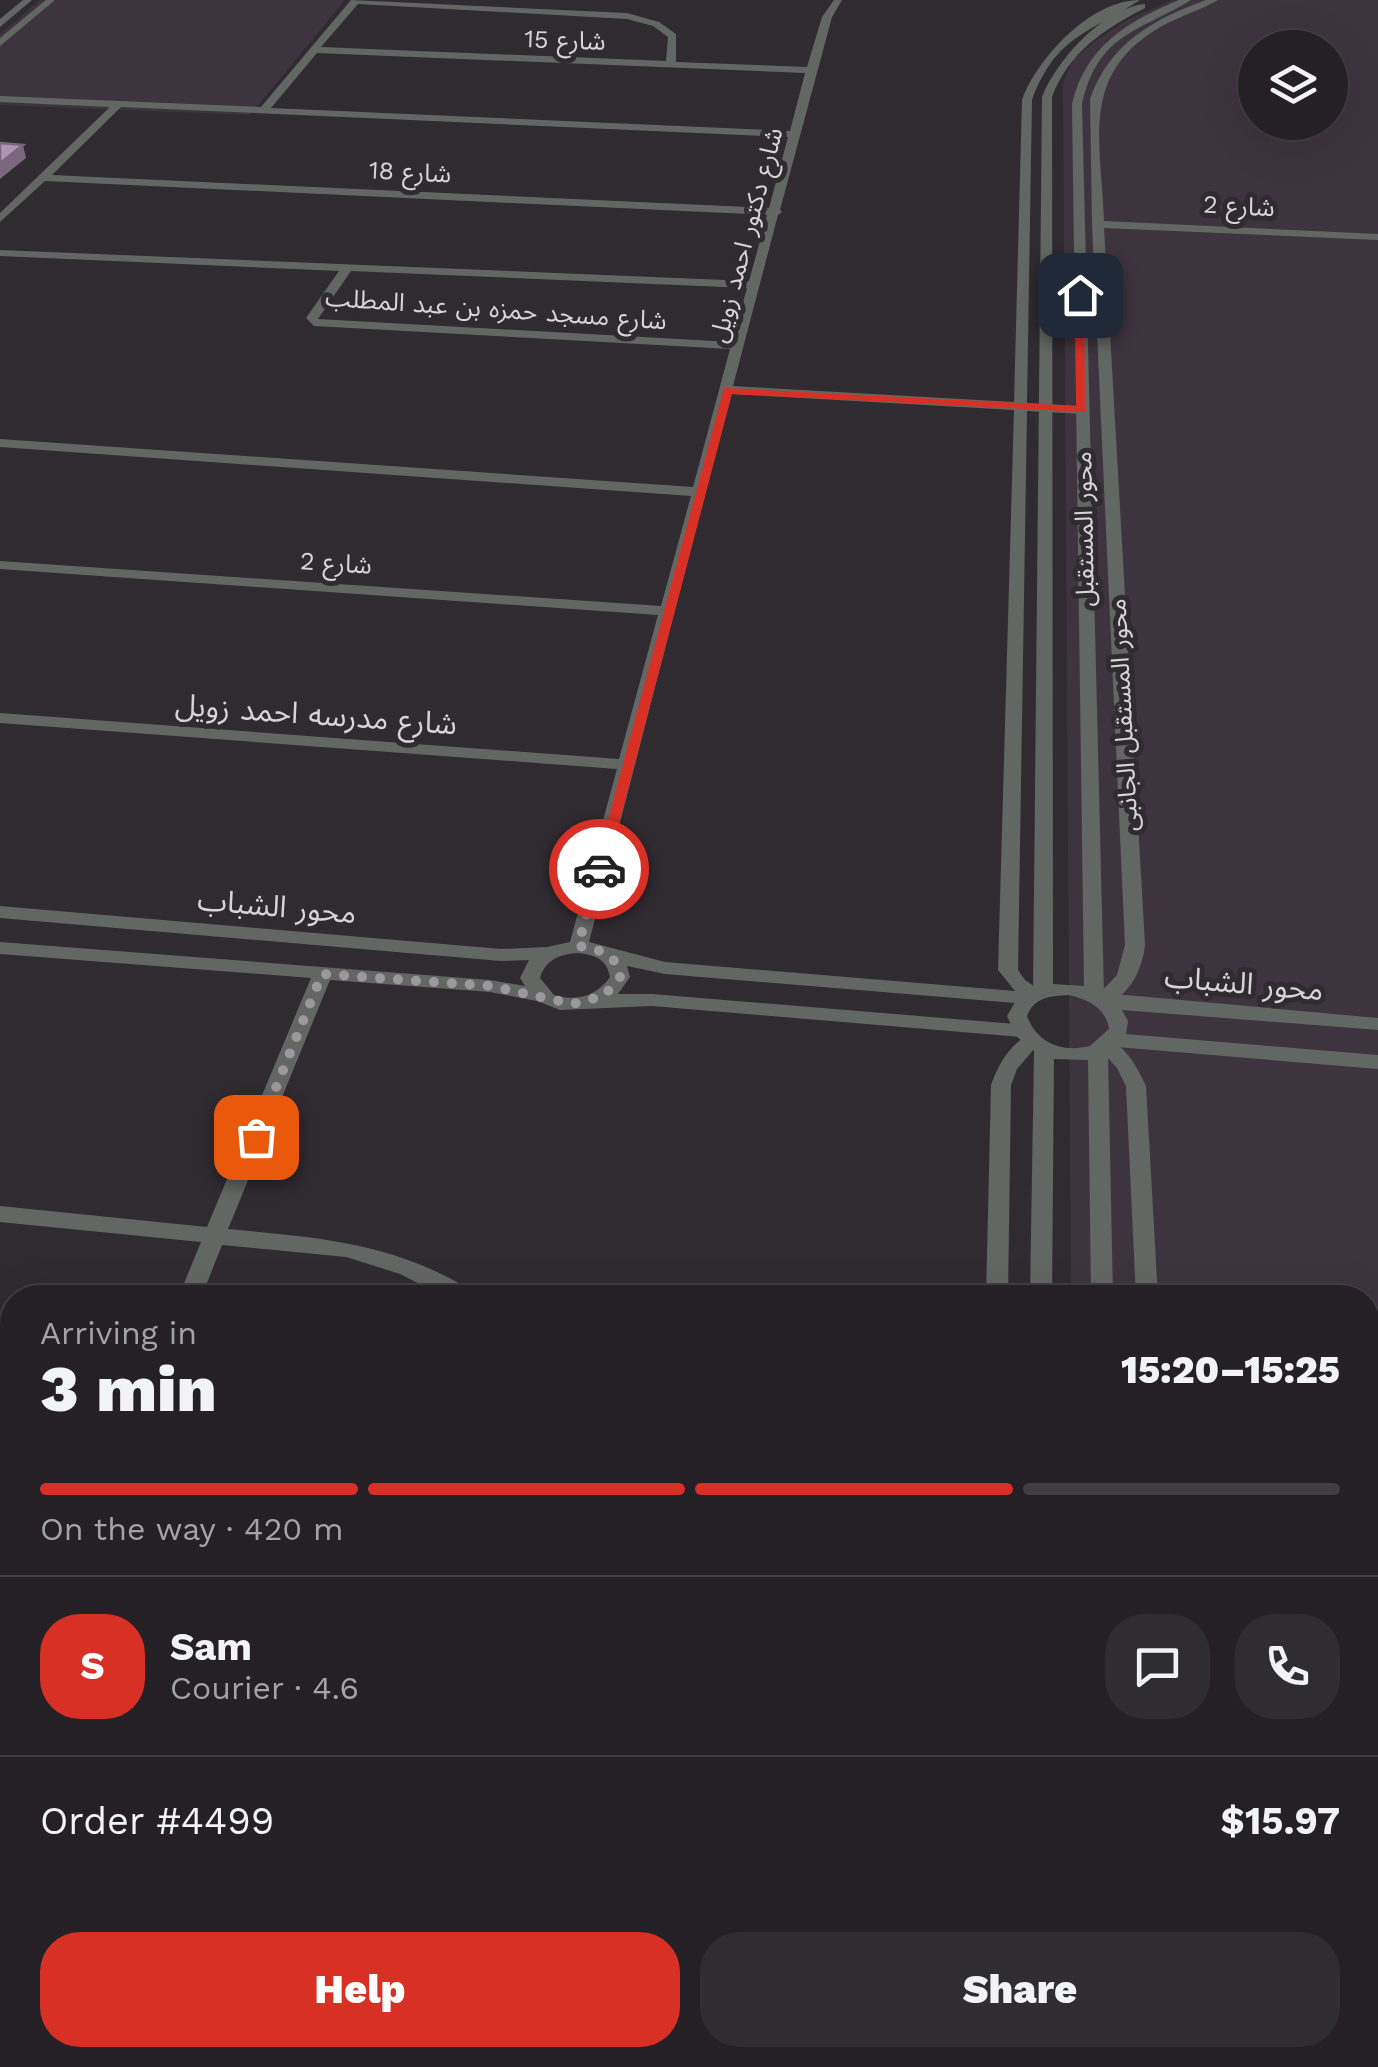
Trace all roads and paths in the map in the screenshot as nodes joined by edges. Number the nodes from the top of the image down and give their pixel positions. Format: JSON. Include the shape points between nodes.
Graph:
{"nodes":[{"id":1,"x":28,"y":0,"type":"edge"},
{"id":2,"x":51,"y":0,"type":"edge"},
{"id":3,"x":838,"y":0,"type":"edge"},
{"id":4,"x":1136,"y":0,"type":"edge"},
{"id":5,"x":1158,"y":0,"type":"edge"},
{"id":6,"x":1187,"y":0,"type":"edge"},
{"id":7,"x":1214,"y":0,"type":"edge"},
{"id":8,"x":355,"y":1,"type":"edge"},
{"id":9,"x":0,"y":24,"type":"edge"},
{"id":10,"x":0,"y":42,"type":"edge"},
{"id":11,"x":316,"y":50,"type":"junction"},
{"id":12,"x":671,"y":64,"type":"junction"},
{"id":13,"x":811,"y":70,"type":"junction"},
{"id":14,"x":0,"y":99,"type":"edge"},
{"id":15,"x":119,"y":104,"type":"junction"},
{"id":16,"x":264,"y":110,"type":"junction"},
{"id":17,"x":795,"y":134,"type":"junction"},
{"id":18,"x":43,"y":178,"type":"junction"},
{"id":19,"x":776,"y":212,"type":"junction"},
{"id":20,"x":0,"y":219,"type":"edge"},
{"id":21,"x":1098,"y":219,"type":"junction"},
{"id":22,"x":1378,"y":226,"type":"edge"},
{"id":23,"x":1378,"y":238,"type":"edge"},
{"id":24,"x":0,"y":253,"type":"edge"},
{"id":25,"x":347,"y":268,"type":"junction"},
{"id":26,"x":756,"y":285,"type":"junction"},
{"id":27,"x":740,"y":346,"type":"junction"},
{"id":28,"x":728,"y":390,"type":"junction"},
{"id":29,"x":1022,"y":406,"type":"junction"},
{"id":30,"x":1048,"y":408,"type":"junction"},
{"id":31,"x":1081,"y":410,"type":"junction"},
{"id":32,"x":0,"y":443,"type":"edge"},
{"id":33,"x":701,"y":492,"type":"junction"},
{"id":34,"x":0,"y":565,"type":"edge"},
{"id":35,"x":669,"y":612,"type":"junction"},
{"id":36,"x":0,"y":718,"type":"edge"},
{"id":37,"x":627,"y":765,"type":"junction"},
{"id":38,"x":0,"y":912,"type":"edge"},
{"id":39,"x":578,"y":946,"type":"junction"},
{"id":40,"x":0,"y":948,"type":"edge"},
{"id":41,"x":549,"y":953,"type":"junction"},
{"id":42,"x":611,"y":957,"type":"junction"},
{"id":43,"x":322,"y":974,"type":"junction"},
{"id":44,"x":1036,"y":994,"type":"junction"},
{"id":45,"x":543,"y":996,"type":"junction"},
{"id":46,"x":1101,"y":999,"type":"junction"},
{"id":47,"x":595,"y":1001,"type":"junction"},
{"id":48,"x":1378,"y":1024,"type":"edge"},
{"id":49,"x":1032,"y":1040,"type":"junction"},
{"id":50,"x":1107,"y":1046,"type":"junction"},
{"id":51,"x":1378,"y":1062,"type":"edge"},
{"id":52,"x":0,"y":1214,"type":"edge"},
{"id":53,"x":216,"y":1234,"type":"junction"},
{"id":54,"x":194,"y":1285,"type":"edge"},
{"id":55,"x":447,"y":1285,"type":"edge"},
{"id":56,"x":997,"y":1285,"type":"edge"},
{"id":57,"x":1041,"y":1285,"type":"edge"},
{"id":58,"x":1102,"y":1285,"type":"edge"},
{"id":59,"x":1146,"y":1285,"type":"edge"}],
"edges":[{"from":1,"to":9,"type":"street"},
{"from":2,"to":10,"type":"street"},
{"from":3,"to":13,"type":"street","name":"شارع دكتور احمد زويل","via":[[826,17]]},
{"from":4,"to":29,"type":"street","via":[[1069,37],[1032,82]]},
{"from":5,"to":30,"type":"street","name":"محور المستقبل","via":[[1084,40],[1059,67],[1047,97]]},
{"from":6,"to":31,"type":"street","name":"محور المستقبل","via":[[1115,38],[1091,62],[1078,90]]},
{"from":7,"to":21,"type":"street","name":"محور المستقبل الجانبى","via":[[1148,30],[1126,46],[1099,82]]},
{"from":8,"to":11,"type":"street"},
{"from":8,"to":12,"type":"street","via":[[627,16],[673,36]]},
{"from":11,"to":12,"type":"street","name":"شارع 15"},
{"from":11,"to":16,"type":"street"},
{"from":12,"to":13,"type":"street","name":"شارع 15"},
{"from":13,"to":17,"type":"street","name":"شارع دكتور احمد زويل"},
{"from":14,"to":15,"type":"street"},
{"from":15,"to":16,"type":"street"},
{"from":15,"to":18,"type":"street"},
{"from":16,"to":17,"type":"street"},
{"from":17,"to":19,"type":"street","name":"شارع دكتور احمد زويل"},
{"from":18,"to":19,"type":"street","name":"شارع 18"},
{"from":18,"to":20,"type":"street"},
{"from":19,"to":26,"type":"street","name":"شارع دكتور احمد زويل"},
{"from":21,"to":22,"type":"street","name":"شارع 2"},
{"from":21,"to":23,"type":"street","name":"شارع 2"},
{"from":21,"to":46,"type":"street","name":"محور المستقبل الجانبى","via":[[1135,944],[1134,965],[1123,984]]},
{"from":24,"to":25,"type":"street"},
{"from":25,"to":26,"type":"street"},
{"from":25,"to":27,"type":"street","name":"شارع مسجد حمزه بن عبد المطلب","via":[[314,322]]},
{"from":26,"to":27,"type":"street","name":"شارع دكتور احمد زويل"},
{"from":27,"to":28,"type":"street","name":"شارع دكتور احمد زويل"},
{"from":28,"to":29,"type":"street"},
{"from":28,"to":33,"type":"street","name":"شارع دكتور احمد زويل"},
{"from":29,"to":30,"type":"street"},
{"from":29,"to":44,"type":"street","via":[[1008,970]]},
{"from":30,"to":31,"type":"street"},
{"from":30,"to":44,"type":"street","name":"محور المستقبل"},
{"from":31,"to":46,"type":"street","name":"محور المستقبل"},
{"from":32,"to":33,"type":"street"},
{"from":33,"to":35,"type":"street","name":"شارع دكتور احمد زويل"},
{"from":34,"to":35,"type":"street","name":"شارع 2"},
{"from":35,"to":37,"type":"street","name":"شارع دكتور احمد زويل"},
{"from":36,"to":37,"type":"street","name":"شارع مدرسه احمد زويل"},
{"from":37,"to":39,"type":"street","name":"شارع دكتور احمد زويل"},
{"from":38,"to":41,"type":"street","name":"محور الشباب","via":[[502,956]]},
{"from":39,"to":41,"type":"street"},
{"from":39,"to":42,"type":"street"},
{"from":40,"to":43,"type":"street"},
{"from":41,"to":45,"type":"street","via":[[534,964],[530,978]]},
{"from":42,"to":44,"type":"street","via":[[665,968]]},
{"from":42,"to":47,"type":"street","via":[[620,977]]},
{"from":43,"to":45,"type":"street"},
{"from":43,"to":53,"type":"street"},
{"from":44,"to":46,"type":"street","via":[[1069,989]]},
{"from":44,"to":49,"type":"street","via":[[1017,1016]]},
{"from":45,"to":47,"type":"street","via":[[573,1004]]},
{"from":46,"to":48,"type":"street","name":"محور الشباب"},
{"from":46,"to":50,"type":"street","via":[[1119,1020]]},
{"from":47,"to":49,"type":"street","via":[[652,1000]]},
{"from":49,"to":50,"type":"street","via":[[1078,1055]]},
{"from":49,"to":56,"type":"street","via":[[1001,1084]]},
{"from":49,"to":57,"type":"street"},
{"from":50,"to":51,"type":"street"},
{"from":50,"to":58,"type":"street"},
{"from":50,"to":59,"type":"street","via":[[1136,1086]]},
{"from":52,"to":53,"type":"street"},
{"from":53,"to":54,"type":"street"},
{"from":53,"to":55,"type":"street","via":[[346,1249],[392,1260]]}]}
